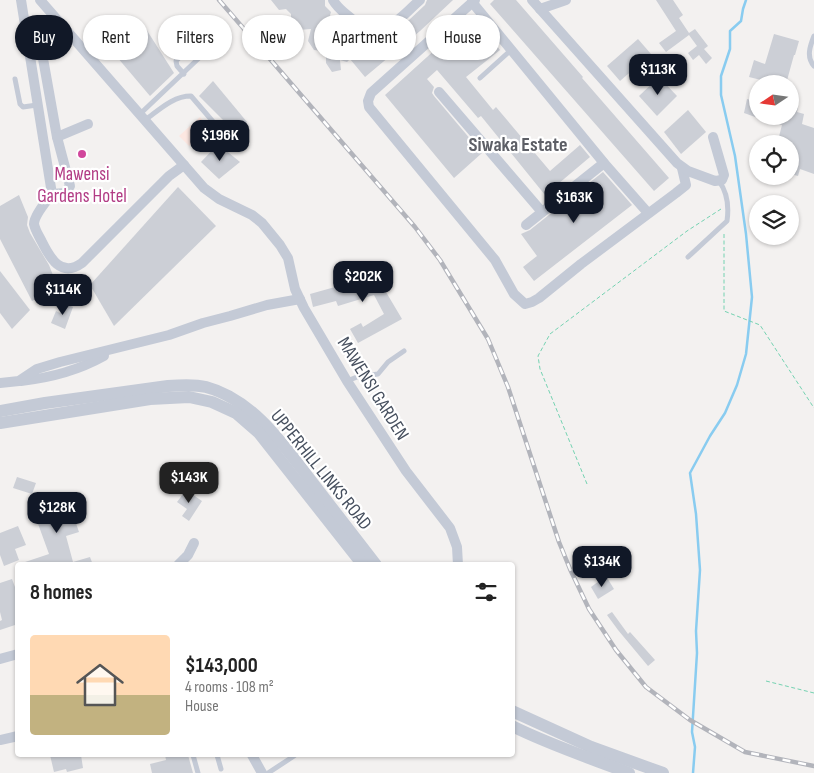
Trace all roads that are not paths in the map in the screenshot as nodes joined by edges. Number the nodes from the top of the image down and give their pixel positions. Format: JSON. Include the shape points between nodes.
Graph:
{"nodes":[{"id":1,"x":21,"y":0,"type":"edge"},
{"id":2,"x":40,"y":0,"type":"edge"},
{"id":3,"x":333,"y":0,"type":"edge"},
{"id":4,"x":420,"y":0,"type":"edge"},
{"id":5,"x":532,"y":0,"type":"edge"},
{"id":6,"x":566,"y":0,"type":"edge"},
{"id":7,"x":473,"y":1,"type":"edge"},
{"id":8,"x":540,"y":9,"type":"junction"},
{"id":9,"x":814,"y":36,"type":"edge"},
{"id":10,"x":511,"y":50,"type":"junction"},
{"id":11,"x":43,"y":60,"type":"edge"},
{"id":12,"x":814,"y":66,"type":"edge"},
{"id":13,"x":184,"y":74,"type":"junction"},
{"id":14,"x":480,"y":78,"type":"dead end"},
{"id":15,"x":15,"y":80,"type":"dead end"},
{"id":16,"x":440,"y":92,"type":"dead end"},
{"id":17,"x":37,"y":105,"type":"junction"},
{"id":18,"x":142,"y":118,"type":"junction"},
{"id":19,"x":88,"y":124,"type":"dead end"},
{"id":20,"x":222,"y":130,"type":"dead end"},
{"id":21,"x":56,"y":137,"type":"junction"},
{"id":22,"x":713,"y":137,"type":"dead end"},
{"id":23,"x":604,"y":163,"type":"junction"},
{"id":24,"x":184,"y":165,"type":"junction"},
{"id":25,"x":682,"y":168,"type":"junction"},
{"id":26,"x":719,"y":181,"type":"junction"},
{"id":27,"x":52,"y":194,"type":"junction"},
{"id":28,"x":542,"y":212,"type":"junction"},
{"id":29,"x":648,"y":213,"type":"junction"},
{"id":30,"x":526,"y":225,"type":"dead end"},
{"id":31,"x":688,"y":257,"type":"dead end"},
{"id":32,"x":300,"y":299,"type":"junction"},
{"id":33,"x":404,"y":351,"type":"dead end"},
{"id":34,"x":347,"y":381,"type":"junction"},
{"id":35,"x":0,"y":383,"type":"edge"},
{"id":36,"x":0,"y":411,"type":"edge"},
{"id":37,"x":0,"y":423,"type":"edge"},
{"id":38,"x":194,"y":542,"type":"dead end"},
{"id":39,"x":181,"y":562,"type":"edge"},
{"id":40,"x":360,"y":562,"type":"edge"},
{"id":41,"x":374,"y":562,"type":"edge"},
{"id":42,"x":458,"y":562,"type":"edge"},
{"id":43,"x":15,"y":655,"type":"edge"},
{"id":44,"x":0,"y":659,"type":"edge"},
{"id":45,"x":515,"y":712,"type":"edge"},
{"id":46,"x":515,"y":727,"type":"edge"},
{"id":47,"x":15,"y":737,"type":"edge"},
{"id":48,"x":0,"y":740,"type":"edge"},
{"id":49,"x":194,"y":757,"type":"edge"},
{"id":50,"x":218,"y":757,"type":"edge"},
{"id":51,"x":253,"y":757,"type":"edge"},
{"id":52,"x":292,"y":757,"type":"edge"},
{"id":53,"x":221,"y":769,"type":"dead end"},
{"id":54,"x":198,"y":773,"type":"edge"},
{"id":55,"x":262,"y":773,"type":"edge"},
{"id":56,"x":268,"y":773,"type":"edge"},
{"id":57,"x":629,"y":773,"type":"edge"},
{"id":58,"x":663,"y":773,"type":"edge"}],
"edges":[{"from":1,"to":17,"type":"street"},
{"from":2,"to":18,"type":"street","name":"MAWENSI GARDEN"},
{"from":3,"to":4,"type":"street","via":[[356,22],[376,30],[388,28]]},
{"from":5,"to":8,"type":"street"},
{"from":6,"to":8,"type":"street"},
{"from":7,"to":10,"type":"street"},
{"from":7,"to":29,"type":"street","via":[[371,93],[368,101],[495,260],[514,294],[525,304],[532,302]]},
{"from":8,"to":25,"type":"street"},
{"from":9,"to":12,"type":"lane","via":[[809,46]]},
{"from":10,"to":14,"type":"lane"},
{"from":10,"to":23,"type":"street"},
{"from":11,"to":21,"type":"street"},
{"from":13,"to":13,"type":"lane","via":[[176,61],[188,49],[194,48],[199,58]]},
{"from":13,"to":18,"type":"lane"},
{"from":15,"to":17,"type":"lane","via":[[20,104],[23,107]]},
{"from":16,"to":28,"type":"street"},
{"from":17,"to":27,"type":"street"},
{"from":18,"to":20,"type":"lane","via":[[182,96],[190,96]]},
{"from":18,"to":24,"type":"street","name":"MAWENSI GARDEN"},
{"from":19,"to":21,"type":"street"},
{"from":21,"to":27,"type":"street","via":[[70,186],[65,193]]},
{"from":22,"to":26,"type":"street","via":[[724,175]]},
{"from":23,"to":28,"type":"street"},
{"from":23,"to":29,"type":"street"},
{"from":24,"to":27,"type":"street","via":[[74,268],[54,263],[35,227],[36,218]]},
{"from":24,"to":32,"type":"street","name":"MAWENSI GARDEN","via":[[204,188],[262,223],[288,258]]},
{"from":25,"to":26,"type":"street"},
{"from":25,"to":29,"type":"street","via":[[686,185]]},
{"from":26,"to":31,"type":"lane","via":[[724,188],[727,205],[726,221]]},
{"from":28,"to":30,"type":"street"},
{"from":32,"to":34,"type":"street","name":"MAWENSI GARDEN"},
{"from":32,"to":35,"type":"street","via":[[267,305],[169,335],[60,362],[37,369],[19,381]]},
{"from":33,"to":34,"type":"lane","via":[[378,374]]},
{"from":34,"to":42,"type":"street","name":"MAWENSI GARDEN","via":[[406,471],[450,528],[457,547]]},
{"from":36,"to":41,"type":"street","name":"UPPERHILL LINKS ROAD","via":[[168,386],[205,387],[222,393],[241,404],[270,429]]},
{"from":37,"to":40,"type":"street","name":"UPPERHILL LINKS ROAD","via":[[150,400],[189,397],[212,402],[236,414],[259,434]]},
{"from":38,"to":39,"type":"street"},
{"from":43,"to":44,"type":"street"},
{"from":45,"to":58,"type":"street","via":[[591,747]]},
{"from":46,"to":57,"type":"street"},
{"from":47,"to":48,"type":"street"},
{"from":49,"to":54,"type":"lane"},
{"from":50,"to":53,"type":"lane"},
{"from":51,"to":55,"type":"street"},
{"from":52,"to":56,"type":"lane"}]}
